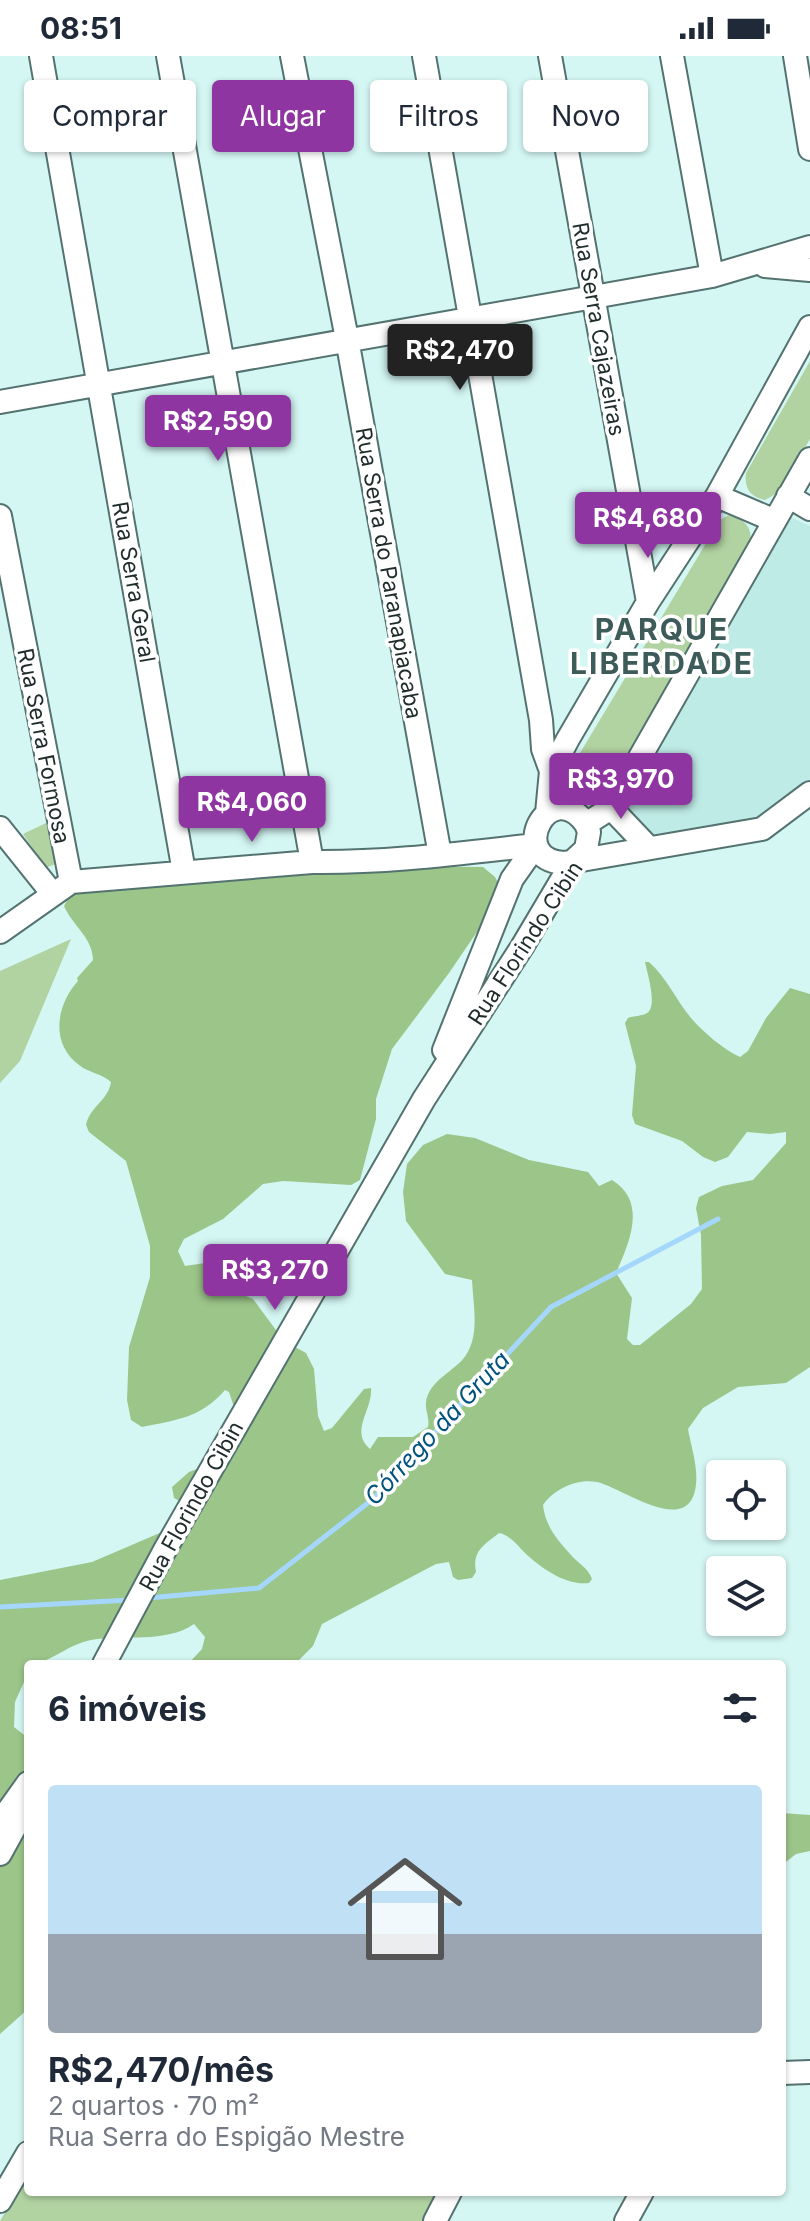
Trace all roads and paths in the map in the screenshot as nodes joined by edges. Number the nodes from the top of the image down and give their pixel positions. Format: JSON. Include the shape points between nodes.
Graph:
{"nodes":[{"id":1,"x":41,"y":56,"type":"edge"},
{"id":2,"x":168,"y":56,"type":"edge"},
{"id":3,"x":292,"y":56,"type":"edge"},
{"id":4,"x":424,"y":56,"type":"edge"},
{"id":5,"x":550,"y":56,"type":"edge"},
{"id":6,"x":672,"y":56,"type":"edge"},
{"id":7,"x":795,"y":56,"type":"edge"},
{"id":8,"x":810,"y":149,"type":"edge"},
{"id":9,"x":810,"y":247,"type":"edge"},
{"id":10,"x":752,"y":265,"type":"junction"},
{"id":11,"x":810,"y":270,"type":"edge"},
{"id":12,"x":712,"y":276,"type":"junction"},
{"id":13,"x":593,"y":296,"type":"junction"},
{"id":14,"x":471,"y":320,"type":"junction"},
{"id":15,"x":810,"y":327,"type":"edge"},
{"id":16,"x":347,"y":339,"type":"junction"},
{"id":17,"x":223,"y":363,"type":"junction"},
{"id":18,"x":101,"y":386,"type":"junction"},
{"id":19,"x":0,"y":402,"type":"edge"},
{"id":20,"x":810,"y":459,"type":"edge"},
{"id":21,"x":717,"y":496,"type":"junction"},
{"id":22,"x":788,"y":496,"type":"junction"},
{"id":23,"x":810,"y":509,"type":"edge"},
{"id":24,"x":0,"y":516,"type":"edge"},
{"id":25,"x":773,"y":520,"type":"junction"},
{"id":26,"x":640,"y":558,"type":"junction"},
{"id":27,"x":672,"y":564,"type":"junction"},
{"id":28,"x":6,"y":585,"type":"edge"},
{"id":29,"x":648,"y":602,"type":"junction"},
{"id":30,"x":541,"y":720,"type":"junction"},
{"id":31,"x":568,"y":739,"type":"junction"},
{"id":32,"x":551,"y":771,"type":"junction"},
{"id":33,"x":810,"y":793,"type":"edge"},
{"id":34,"x":611,"y":808,"type":"junction"},
{"id":35,"x":547,"y":813,"type":"junction"},
{"id":36,"x":0,"y":828,"type":"edge"},
{"id":37,"x":587,"y":832,"type":"junction"},
{"id":38,"x":536,"y":845,"type":"junction"},
{"id":39,"x":648,"y":847,"type":"junction"},
{"id":40,"x":486,"y":850,"type":"junction"},
{"id":41,"x":440,"y":855,"type":"junction"},
{"id":42,"x":573,"y":861,"type":"junction"},
{"id":43,"x":312,"y":862,"type":"junction"},
{"id":44,"x":184,"y":872,"type":"junction"},
{"id":45,"x":512,"y":879,"type":"junction"},
{"id":46,"x":62,"y":888,"type":"junction"},
{"id":47,"x":0,"y":932,"type":"edge"},
{"id":48,"x":424,"y":1099,"type":"junction"},
{"id":49,"x":108,"y":1656,"type":"edge"},
{"id":50,"x":24,"y":1789,"type":"edge"},
{"id":51,"x":24,"y":1810,"type":"edge"},
{"id":52,"x":0,"y":1822,"type":"edge"},
{"id":53,"x":0,"y":1854,"type":"edge"},
{"id":54,"x":810,"y":2072,"type":"edge"},
{"id":55,"x":786,"y":2073,"type":"edge"},
{"id":56,"x":24,"y":2160,"type":"edge"},
{"id":57,"x":448,"y":2196,"type":"edge"},
{"id":58,"x":640,"y":2196,"type":"edge"},
{"id":59,"x":0,"y":2201,"type":"edge"},
{"id":60,"x":435,"y":2221,"type":"edge"},
{"id":61,"x":626,"y":2221,"type":"edge"}],
"edges":[{"from":1,"to":18,"type":"street","name":"Rua Serra Geral"},
{"from":2,"to":17,"type":"street"},
{"from":3,"to":16,"type":"street","name":"Rua Serra do Paranapiacaba"},
{"from":4,"to":14,"type":"street"},
{"from":5,"to":13,"type":"street","name":"Rua Serra Cajazeiras"},
{"from":6,"to":12,"type":"street"},
{"from":7,"to":8,"type":"street"},
{"from":9,"to":10,"type":"street"},
{"from":10,"to":11,"type":"street"},
{"from":10,"to":12,"type":"street"},
{"from":12,"to":13,"type":"street"},
{"from":13,"to":14,"type":"street"},
{"from":13,"to":26,"type":"street","name":"Rua Serra Cajazeiras"},
{"from":14,"to":16,"type":"street"},
{"from":14,"to":30,"type":"street"},
{"from":15,"to":21,"type":"street"},
{"from":16,"to":17,"type":"street"},
{"from":16,"to":41,"type":"street","name":"Rua Serra do Paranapiacaba"},
{"from":17,"to":18,"type":"street"},
{"from":17,"to":43,"type":"street"},
{"from":18,"to":19,"type":"street"},
{"from":18,"to":44,"type":"street","name":"Rua Serra Geral"},
{"from":20,"to":22,"type":"street","name":"Rua Florindo Cibin"},
{"from":21,"to":25,"type":"street"},
{"from":21,"to":27,"type":"street"},
{"from":22,"to":23,"type":"street"},
{"from":22,"to":25,"type":"street","name":"Rua Florindo Cibin"},
{"from":24,"to":28,"type":"street","name":"Rua Serra Formosa"},
{"from":25,"to":34,"type":"street","name":"Rua Florindo Cibin"},
{"from":26,"to":27,"type":"street","via":[[654,568]]},
{"from":26,"to":29,"type":"street","name":"Rua Serra Cajazeiras"},
{"from":27,"to":29,"type":"street"},
{"from":28,"to":46,"type":"street","name":"Rua Serra Formosa"},
{"from":29,"to":31,"type":"street"},
{"from":30,"to":31,"type":"street"},
{"from":30,"to":32,"type":"street"},
{"from":31,"to":32,"type":"street"},
{"from":32,"to":35,"type":"street"},
{"from":33,"to":39,"type":"street","via":[[762,829]]},
{"from":34,"to":37,"type":"street","name":"Rua Florindo Cibin"},
{"from":34,"to":39,"type":"street"},
{"from":35,"to":37,"type":"street","via":[[573,811]]},
{"from":35,"to":38,"type":"street","via":[[536,828]]},
{"from":36,"to":46,"type":"street"},
{"from":37,"to":39,"type":"street"},
{"from":37,"to":42,"type":"street","name":"Rua Florindo Cibin","via":[[586,849]]},
{"from":38,"to":40,"type":"street"},
{"from":38,"to":42,"type":"street","via":[[547,859]]},
{"from":38,"to":45,"type":"street","name":"Rua Florindo Cibin"},
{"from":39,"to":42,"type":"street"},
{"from":40,"to":41,"type":"street"},
{"from":40,"to":45,"type":"street"},
{"from":41,"to":43,"type":"street"},
{"from":42,"to":48,"type":"street","name":"Rua Florindo Cibin"},
{"from":43,"to":44,"type":"street"},
{"from":44,"to":46,"type":"street"},
{"from":45,"to":48,"type":"street","name":"Rua Florindo Cibin"},
{"from":46,"to":47,"type":"street"},
{"from":48,"to":49,"type":"street","name":"Rua Florindo Cibin"},
{"from":50,"to":52,"type":"street"},
{"from":51,"to":53,"type":"street"},
{"from":54,"to":55,"type":"street"},
{"from":56,"to":59,"type":"street"},
{"from":57,"to":60,"type":"street"},
{"from":58,"to":61,"type":"street"}]}
